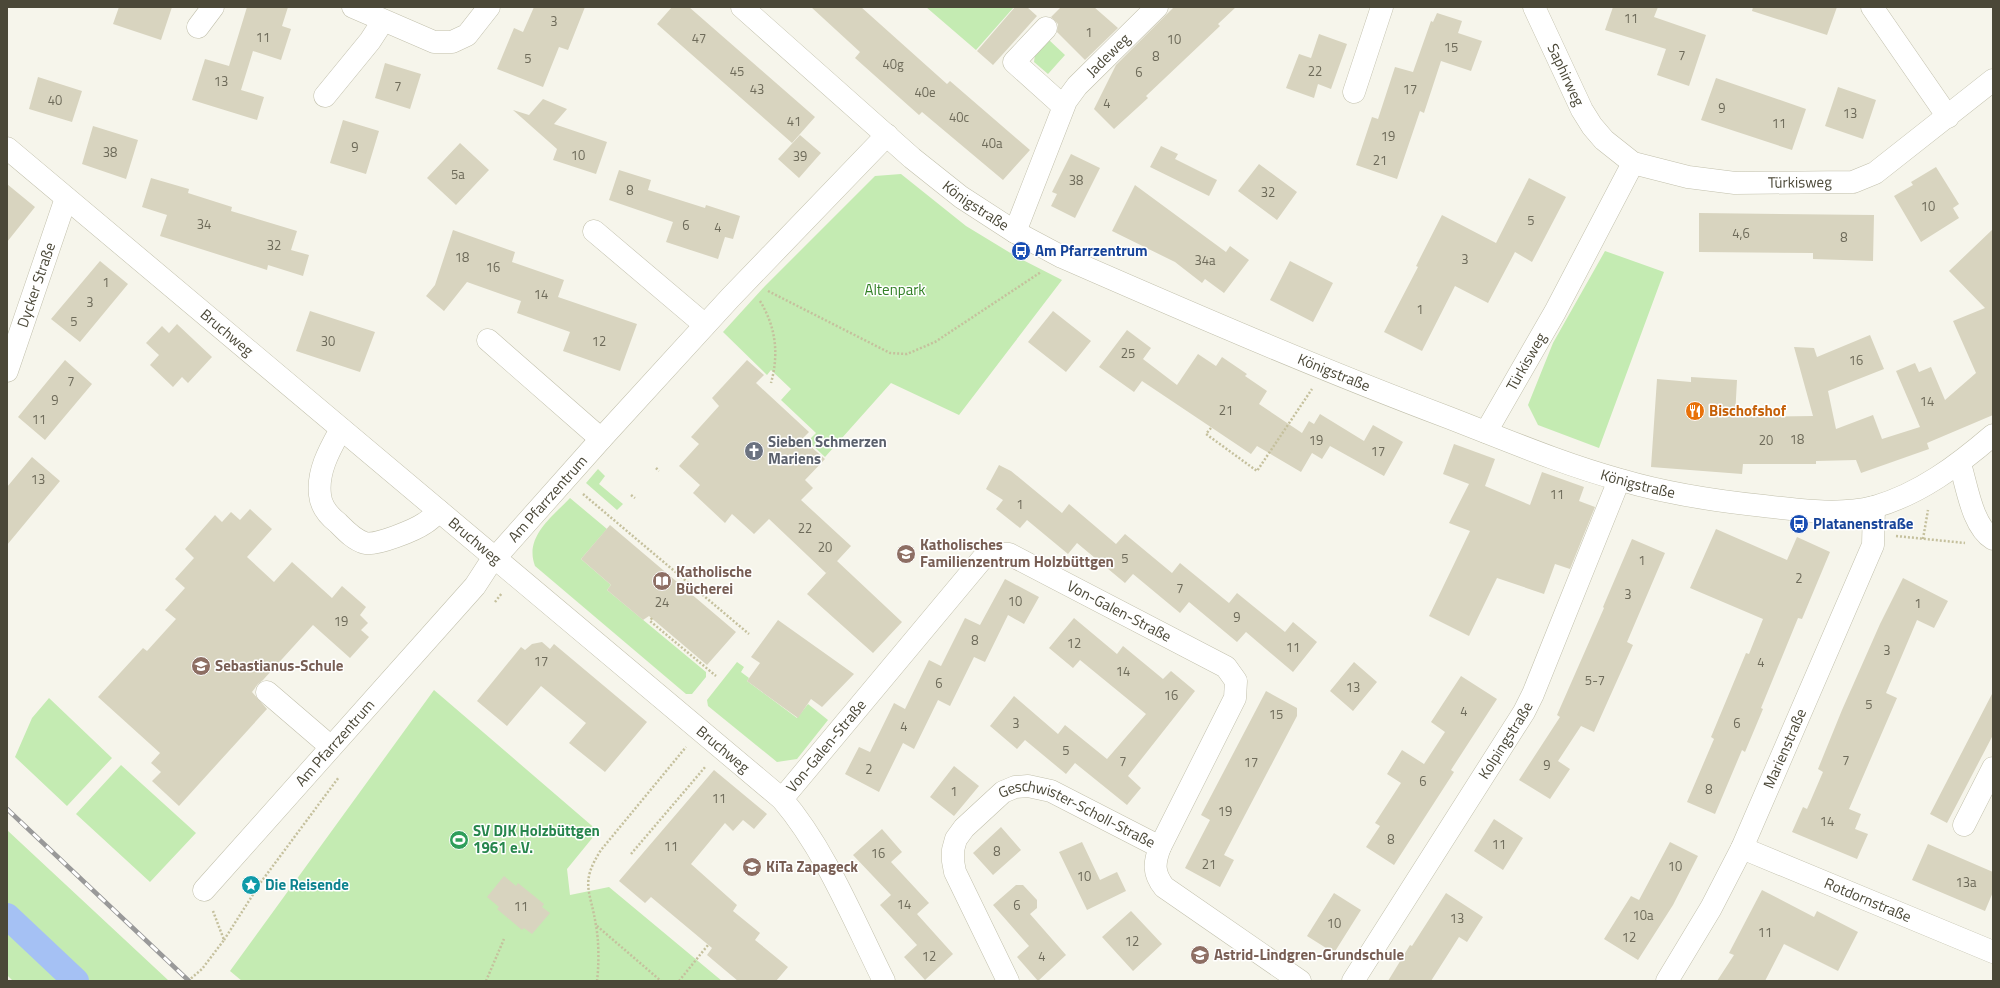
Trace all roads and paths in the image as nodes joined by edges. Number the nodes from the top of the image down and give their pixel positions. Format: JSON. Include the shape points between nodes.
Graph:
{"nodes":[{"id":1,"x":213,"y":7,"type":"edge"},
{"id":2,"x":353,"y":7,"type":"edge"},
{"id":3,"x":489,"y":7,"type":"edge"},
{"id":4,"x":742,"y":7,"type":"edge"},
{"id":5,"x":1156,"y":7,"type":"edge"},
{"id":6,"x":1382,"y":7,"type":"edge"},
{"id":7,"x":1534,"y":7,"type":"edge"},
{"id":8,"x":1872,"y":7,"type":"edge"},
{"id":9,"x":383,"y":21,"type":"junction"},
{"id":10,"x":198,"y":27,"type":"dead end"},
{"id":11,"x":1046,"y":28,"type":"dead end"},
{"id":12,"x":1993,"y":80,"type":"edge"},
{"id":13,"x":1354,"y":92,"type":"dead end"},
{"id":14,"x":325,"y":96,"type":"dead end"},
{"id":15,"x":1063,"y":106,"type":"junction"},
{"id":16,"x":1948,"y":117,"type":"junction"},
{"id":17,"x":887,"y":135,"type":"junction"},
{"id":18,"x":1604,"y":140,"type":"joint"},
{"id":19,"x":7,"y":148,"type":"edge"},
{"id":20,"x":1634,"y":163,"type":"junction"},
{"id":21,"x":66,"y":198,"type":"junction"},
{"id":22,"x":594,"y":231,"type":"dead end"},
{"id":23,"x":1015,"y":232,"type":"junction"},
{"id":24,"x":1062,"y":257,"type":"junction"},
{"id":25,"x":747,"y":280,"type":"junction"},
{"id":26,"x":705,"y":325,"type":"junction"},
{"id":27,"x":488,"y":340,"type":"dead end"},
{"id":28,"x":1325,"y":370,"type":"junction"},
{"id":29,"x":7,"y":371,"type":"edge"},
{"id":30,"x":771,"y":383,"type":"dead end"},
{"id":31,"x":1211,"y":428,"type":"dead end"},
{"id":32,"x":341,"y":429,"type":"junction"},
{"id":33,"x":1486,"y":432,"type":"junction"},
{"id":34,"x":1993,"y":435,"type":"edge"},
{"id":35,"x":601,"y":439,"type":"junction"},
{"id":36,"x":1960,"y":464,"type":"junction"},
{"id":37,"x":656,"y":468,"type":"dead end"},
{"id":38,"x":659,"y":471,"type":"dead end"},
{"id":39,"x":1619,"y":480,"type":"junction"},
{"id":40,"x":631,"y":495,"type":"dead end"},
{"id":41,"x":635,"y":498,"type":"dead end"},
{"id":42,"x":1874,"y":507,"type":"junction"},
{"id":43,"x":439,"y":511,"type":"junction"},
{"id":44,"x":605,"y":512,"type":"dead end"},
{"id":45,"x":1873,"y":532,"type":"junction"},
{"id":46,"x":1993,"y":539,"type":"edge"},
{"id":47,"x":1969,"y":543,"type":"dead end"},
{"id":48,"x":495,"y":558,"type":"junction"},
{"id":49,"x":517,"y":577,"type":"junction"},
{"id":50,"x":491,"y":606,"type":"dead end"},
{"id":51,"x":652,"y":618,"type":"dead end"},
{"id":52,"x":749,"y":634,"type":"dead end"},
{"id":53,"x":716,"y":676,"type":"dead end"},
{"id":54,"x":267,"y":692,"type":"dead end"},
{"id":55,"x":701,"y":730,"type":"junction"},
{"id":56,"x":331,"y":747,"type":"junction"},
{"id":57,"x":711,"y":760,"type":"dead end"},
{"id":58,"x":1993,"y":768,"type":"edge"},
{"id":59,"x":340,"y":776,"type":"dead end"},
{"id":60,"x":782,"y":799,"type":"junction"},
{"id":61,"x":1964,"y":825,"type":"dead end"},
{"id":62,"x":1160,"y":847,"type":"junction"},
{"id":63,"x":1742,"y":848,"type":"junction"},
{"id":64,"x":630,"y":854,"type":"dead end"},
{"id":65,"x":204,"y":890,"type":"joint"},
{"id":66,"x":597,"y":926,"type":"junction"},
{"id":67,"x":504,"y":939,"type":"dead end"},
{"id":68,"x":224,"y":940,"type":"junction"},
{"id":69,"x":708,"y":945,"type":"dead end"},
{"id":70,"x":1993,"y":952,"type":"edge"},
{"id":71,"x":188,"y":981,"type":"edge"},
{"id":72,"x":486,"y":981,"type":"edge"},
{"id":73,"x":597,"y":981,"type":"edge"},
{"id":74,"x":661,"y":981,"type":"edge"},
{"id":75,"x":679,"y":981,"type":"edge"},
{"id":76,"x":884,"y":981,"type":"edge"},
{"id":77,"x":1008,"y":981,"type":"edge"},
{"id":78,"x":1300,"y":981,"type":"edge"},
{"id":79,"x":1353,"y":981,"type":"edge"},
{"id":80,"x":1667,"y":981,"type":"edge"}],
"edges":[{"from":1,"to":10,"type":"street"},
{"from":2,"to":9,"type":"street"},
{"from":3,"to":9,"type":"street","via":[[467,35],[452,42],[434,42]]},
{"from":4,"to":17,"type":"street","name":"Königstraße"},
{"from":5,"to":15,"type":"street","name":"Jadeweg","via":[[1077,86]]},
{"from":6,"to":13,"type":"street"},
{"from":7,"to":18,"type":"street","name":"Saphirweg","via":[[1582,110]]},
{"from":8,"to":16,"type":"street"},
{"from":9,"to":14,"type":"street"},
{"from":11,"to":15,"type":"street","via":[[1014,62]]},
{"from":12,"to":16,"type":"street","name":"Türkisweg"},
{"from":15,"to":23,"type":"street","name":"Jadeweg"},
{"from":16,"to":20,"type":"street","name":"Türkisweg","via":[[1876,173],[1853,182],[1735,183],[1688,177]]},
{"from":17,"to":23,"type":"street","name":"Königstraße","via":[[961,197]]},
{"from":17,"to":25,"type":"street","name":"Am Pfarrzentrum"},
{"from":18,"to":20,"type":"street","name":"Türkisweg"},
{"from":19,"to":21,"type":"street","name":"Bruchweg"},
{"from":20,"to":33,"type":"street","name":"Türkisweg","via":[[1555,312]]},
{"from":21,"to":29,"type":"street","name":"Dycker Straße"},
{"from":21,"to":32,"type":"street","name":"Bruchweg"},
{"from":22,"to":26,"type":"street"},
{"from":23,"to":24,"type":"street","name":"Königstraße"},
{"from":24,"to":25,"type":"path","via":[[935,342],[907,354],[890,353]]},
{"from":24,"to":28,"type":"street","name":"Königstraße"},
{"from":25,"to":26,"type":"street","name":"Am Pfarrzentrum"},
{"from":25,"to":30,"type":"path","via":[[769,317],[774,332],[776,357]]},
{"from":26,"to":35,"type":"street","name":"Am Pfarrzentrum"},
{"from":27,"to":35,"type":"street"},
{"from":28,"to":31,"type":"path","via":[[1257,471],[1206,434]]},
{"from":28,"to":33,"type":"street","name":"Königstraße"},
{"from":32,"to":43,"type":"street","name":"Bruchweg"},
{"from":32,"to":43,"type":"street","via":[[324,463],[320,496],[326,510],[343,528],[360,541],[377,542],[418,527]]},
{"from":33,"to":39,"type":"street","name":"Königstraße"},
{"from":34,"to":36,"type":"street","name":"Königstraße"},
{"from":35,"to":48,"type":"street","name":"Am Pfarrzentrum"},
{"from":36,"to":42,"type":"street","name":"Königstraße","via":[[1919,488]]},
{"from":36,"to":46,"type":"street","via":[[1977,522],[1985,534]]},
{"from":37,"to":38,"type":"path"},
{"from":39,"to":42,"type":"street","name":"Königstraße","via":[[1664,492],[1792,509],[1840,511]]},
{"from":39,"to":79,"type":"street","name":"Kolpingstraße","via":[[1524,712]]},
{"from":40,"to":41,"type":"path"},
{"from":42,"to":45,"type":"street","name":"Marienstraße"},
{"from":43,"to":48,"type":"street","name":"Bruchweg"},
{"from":44,"to":52,"type":"path"},
{"from":45,"to":47,"type":"path"},
{"from":45,"to":63,"type":"street","name":"Marienstraße","via":[[1873,545]]},
{"from":48,"to":49,"type":"street","name":"Bruchweg"},
{"from":48,"to":56,"type":"street","name":"Am Pfarrzentrum","via":[[476,586]]},
{"from":49,"to":50,"type":"path"},
{"from":49,"to":55,"type":"street","name":"Bruchweg"},
{"from":51,"to":53,"type":"path","via":[[650,621]]},
{"from":54,"to":56,"type":"street"},
{"from":55,"to":60,"type":"street","name":"Bruchweg"},
{"from":55,"to":66,"type":"path","via":[[592,864],[588,878],[589,900]]},
{"from":56,"to":65,"type":"street","name":"Am Pfarrzentrum"},
{"from":57,"to":64,"type":"path"},
{"from":58,"to":61,"type":"street"},
{"from":59,"to":68,"type":"path","via":[[261,882]]},
{"from":60,"to":62,"type":"street","name":"Von-Galen-Straße","via":[[983,558],[995,553],[1008,554],[1226,667],[1236,681],[1235,698]]},
{"from":60,"to":76,"type":"street","name":"Bruchweg","via":[[819,852]]},
{"from":62,"to":77,"type":"street","name":"Geschwister-Scholl-Straße","via":[[1045,789],[1028,786],[1015,787],[1003,792],[964,828],[956,840],[953,861],[955,872]]},
{"from":62,"to":78,"type":"street","name":"Geschwister-Scholl-Straße","via":[[1155,866],[1156,874],[1164,887]]},
{"from":63,"to":70,"type":"street","name":"Rotdornstraße"},
{"from":63,"to":80,"type":"street","name":"Marienstraße","via":[[1711,908]]},
{"from":65,"to":68,"type":"path"},
{"from":66,"to":73,"type":"path"},
{"from":66,"to":74,"type":"path"},
{"from":67,"to":72,"type":"path"},
{"from":68,"to":71,"type":"path","via":[[202,969]]},
{"from":69,"to":75,"type":"path"}]}
